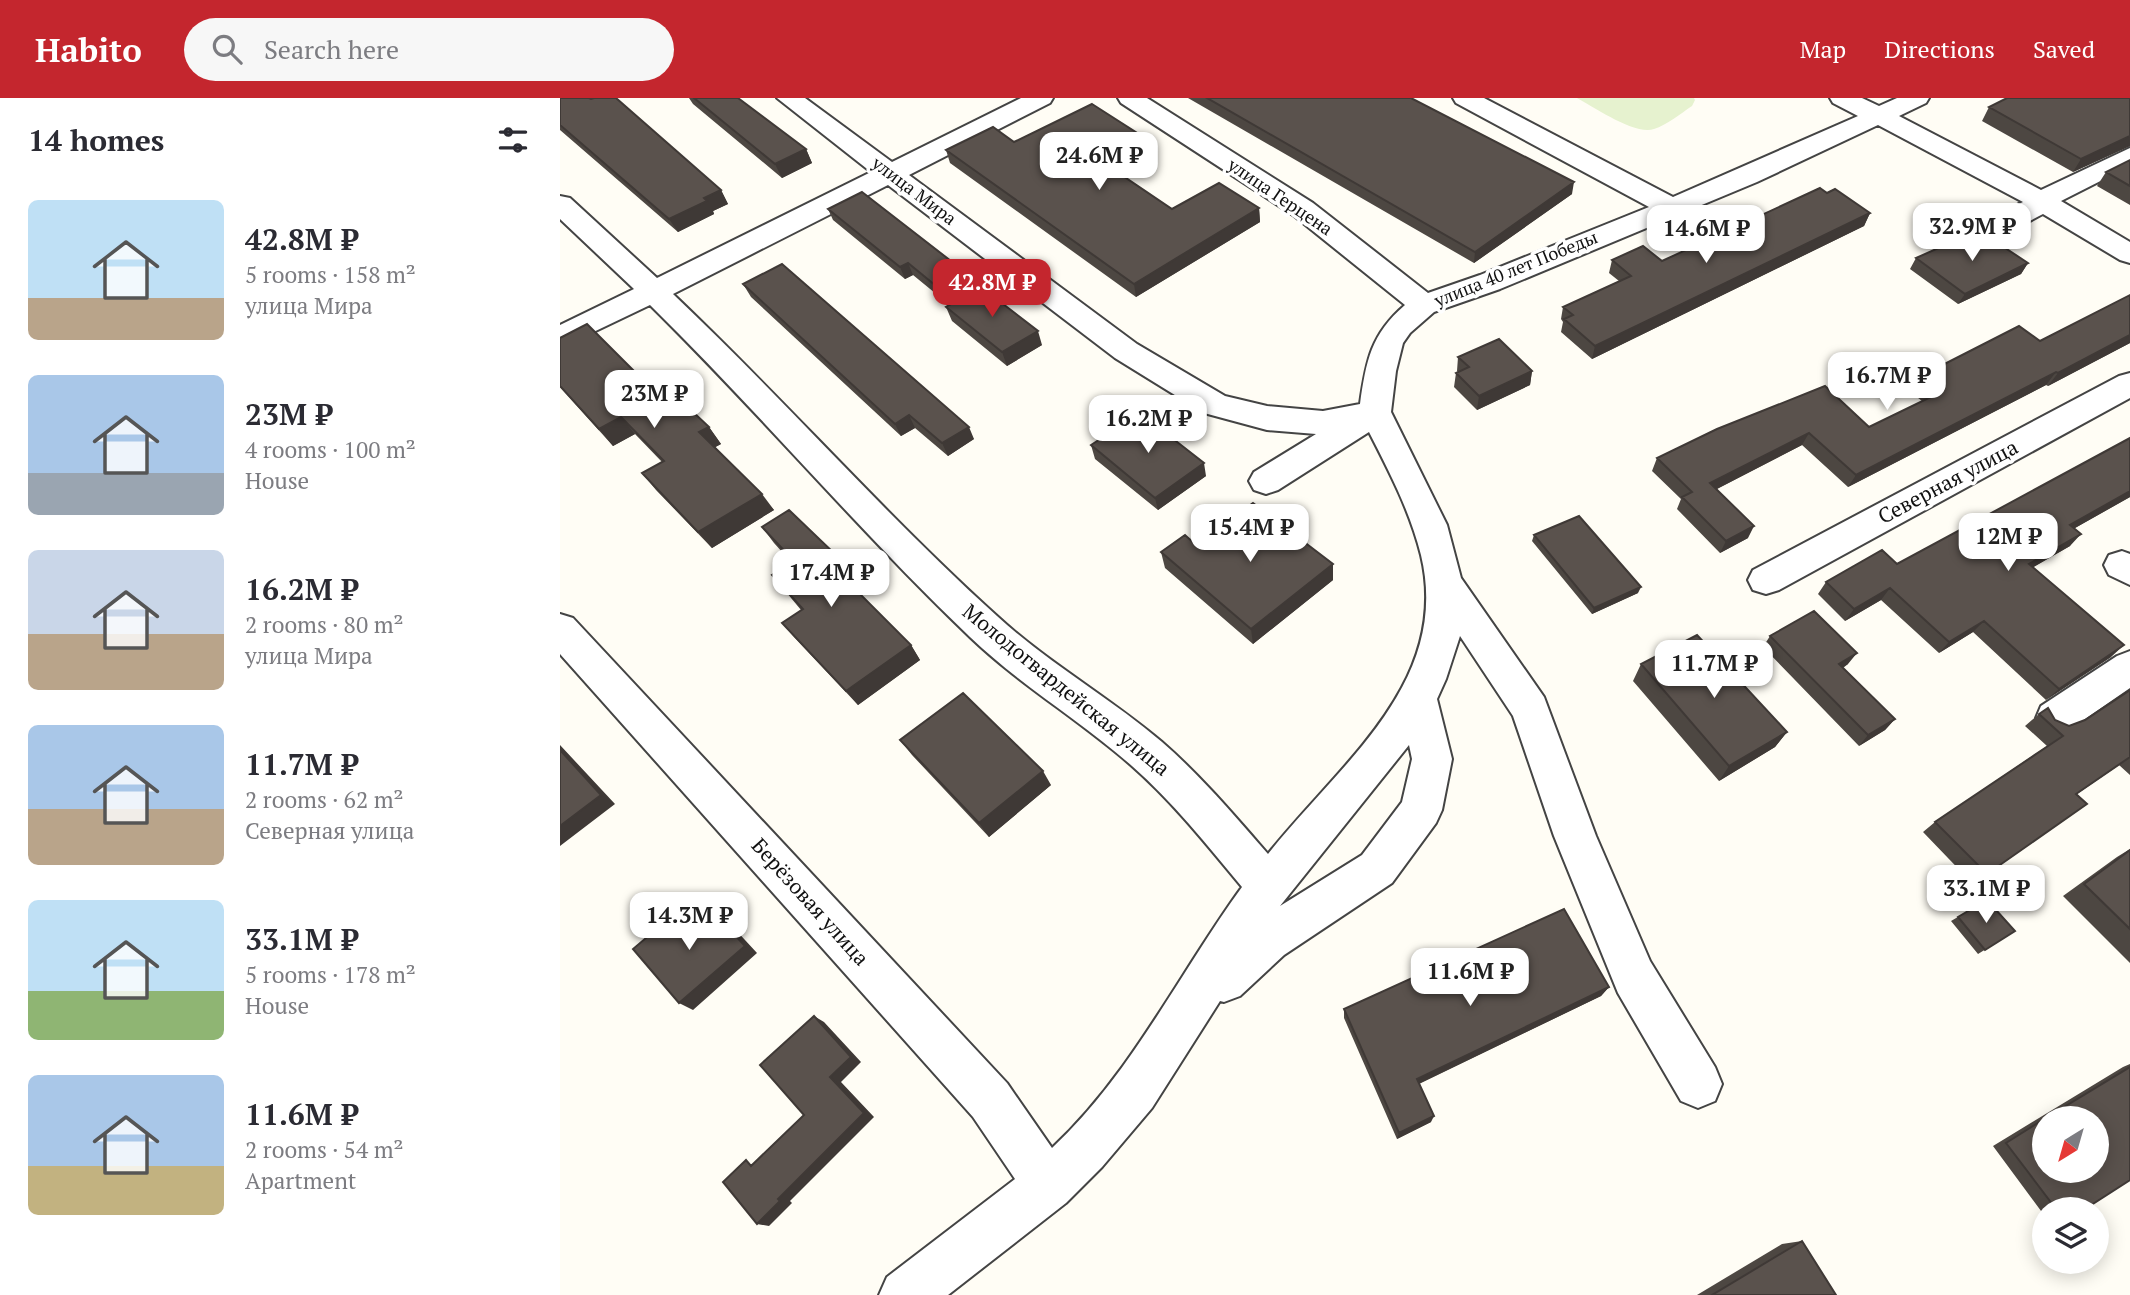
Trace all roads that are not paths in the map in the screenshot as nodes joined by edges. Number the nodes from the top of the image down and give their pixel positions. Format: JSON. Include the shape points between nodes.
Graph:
{"nodes":[{"id":1,"x":789,"y":98,"type":"edge"},
{"id":2,"x":1041,"y":98,"type":"edge"},
{"id":3,"x":1130,"y":98,"type":"edge"},
{"id":4,"x":1465,"y":98,"type":"edge"},
{"id":5,"x":1842,"y":98,"type":"edge"},
{"id":6,"x":1917,"y":98,"type":"edge"},
{"id":7,"x":1875,"y":116,"type":"junction"},
{"id":8,"x":2130,"y":156,"type":"edge"},
{"id":9,"x":891,"y":173,"type":"junction"},
{"id":10,"x":2043,"y":202,"type":"junction"},
{"id":11,"x":560,"y":204,"type":"edge"},
{"id":12,"x":1671,"y":207,"type":"junction"},
{"id":13,"x":1979,"y":234,"type":"dead end"},
{"id":14,"x":2130,"y":254,"type":"edge"},
{"id":15,"x":654,"y":291,"type":"junction"},
{"id":16,"x":1424,"y":305,"type":"junction"},
{"id":17,"x":560,"y":338,"type":"edge"},
{"id":18,"x":2130,"y":384,"type":"edge"},
{"id":19,"x":1375,"y":412,"type":"junction"},
{"id":20,"x":1266,"y":481,"type":"dead end"},
{"id":21,"x":1766,"y":580,"type":"dead end"},
{"id":22,"x":1446,"y":585,"type":"junction"},
{"id":23,"x":560,"y":629,"type":"edge"},
{"id":24,"x":2130,"y":667,"type":"edge"},
{"id":25,"x":1418,"y":700,"type":"junction"},
{"id":26,"x":2055,"y":718,"type":"edge"},
{"id":27,"x":1268,"y":886,"type":"junction"},
{"id":28,"x":1183,"y":1017,"type":"junction"},
{"id":29,"x":1698,"y":1083,"type":"dead end"},
{"id":30,"x":1048,"y":1185,"type":"junction"},
{"id":31,"x":905,"y":1295,"type":"edge"}],
"edges":[{"from":1,"to":9,"type":"street","name":"улица Мира"},
{"from":2,"to":9,"type":"street"},
{"from":3,"to":16,"type":"street","name":"улица Герцена","via":[[1303,209]]},
{"from":4,"to":12,"type":"street"},
{"from":5,"to":7,"type":"street"},
{"from":6,"to":7,"type":"street","name":"улица 40 лет Победы"},
{"from":7,"to":10,"type":"street"},
{"from":7,"to":12,"type":"street","name":"улица 40 лет Победы"},
{"from":8,"to":10,"type":"street"},
{"from":9,"to":15,"type":"street"},
{"from":9,"to":19,"type":"street","name":"улица Мира","via":[[1126,351],[1215,405],[1267,418],[1323,423]]},
{"from":10,"to":13,"type":"street"},
{"from":10,"to":14,"type":"street"},
{"from":11,"to":15,"type":"street","name":"Молодогвардейская улица"},
{"from":12,"to":16,"type":"street","name":"улица 40 лет Победы"},
{"from":15,"to":17,"type":"street"},
{"from":15,"to":27,"type":"street","name":"Молодогвардейская улица","via":[[985,628],[1179,783]]},
{"from":16,"to":19,"type":"street","name":"улица 40 лет Победы","via":[[1399,326],[1388,343]]},
{"from":18,"to":21,"type":"street","name":"Северная улица"},
{"from":19,"to":20,"type":"street"},
{"from":19,"to":22,"type":"street","via":[[1425,510]]},
{"from":22,"to":25,"type":"street","via":[[1441,644]]},
{"from":22,"to":29,"type":"street","via":[[1530,709],[1575,836],[1634,977]]},
{"from":23,"to":30,"type":"street","name":"Берёзовая улица","via":[[990,1100]]},
{"from":24,"to":26,"type":"street"},
{"from":25,"to":27,"type":"street"},
{"from":25,"to":28,"type":"street","via":[[1432,759],[1421,810],[1377,869],[1268,940]]},
{"from":27,"to":28,"type":"street"},
{"from":28,"to":30,"type":"street","via":[[1135,1092]]},
{"from":30,"to":31,"type":"street"}]}
